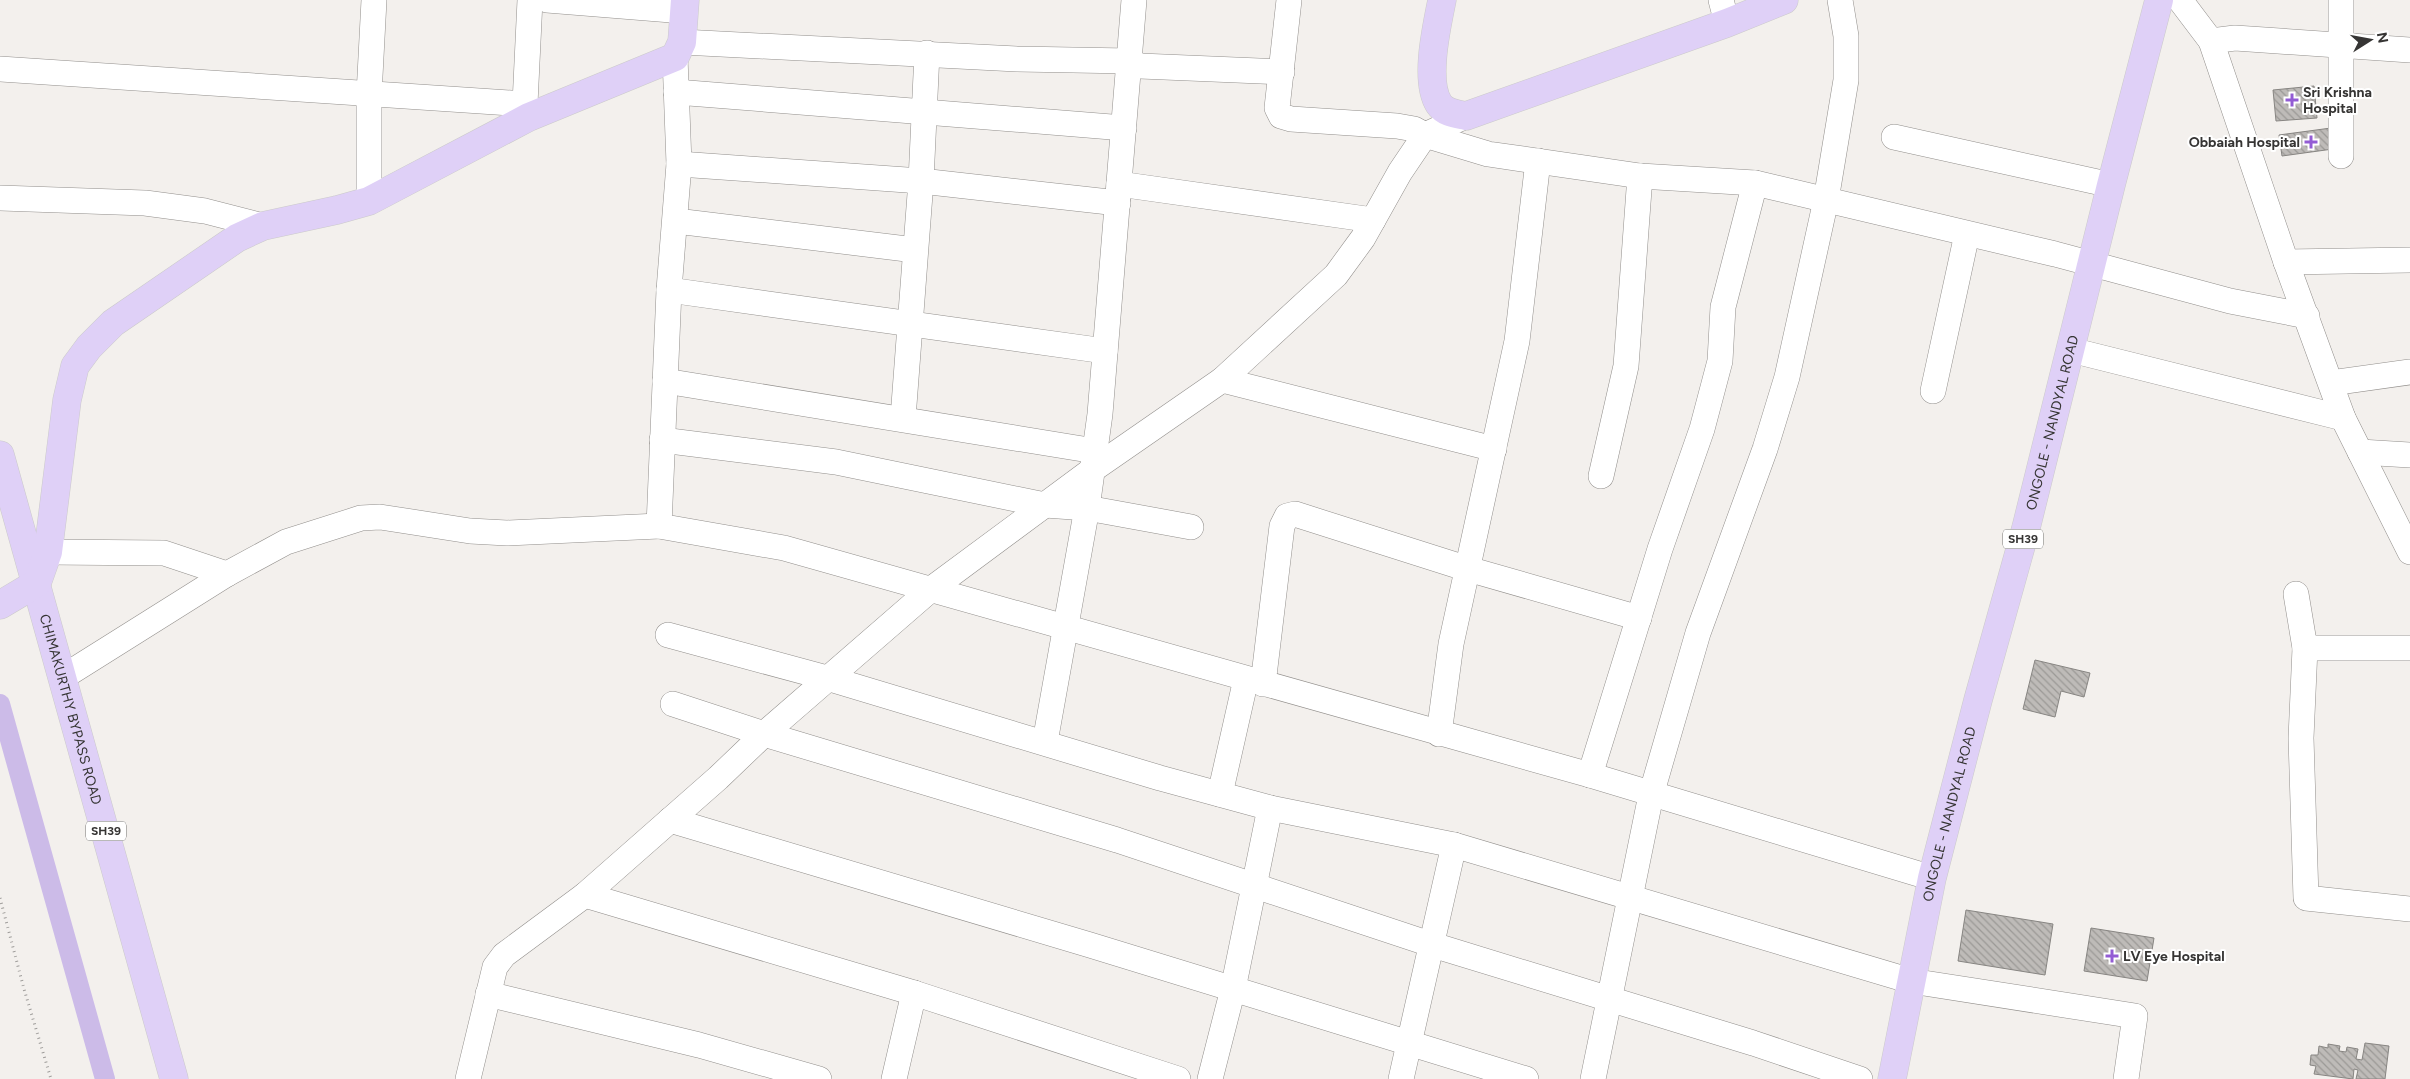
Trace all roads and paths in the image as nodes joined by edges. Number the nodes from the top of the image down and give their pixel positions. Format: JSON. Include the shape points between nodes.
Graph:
{"nodes":[{"id":1,"x":374,"y":0,"type":"edge"},
{"id":2,"x":530,"y":0,"type":"edge"},
{"id":3,"x":547,"y":0,"type":"edge"},
{"id":4,"x":1134,"y":0,"type":"edge"},
{"id":5,"x":1289,"y":0,"type":"edge"},
{"id":6,"x":1442,"y":0,"type":"edge"},
{"id":7,"x":1784,"y":0,"type":"edge"},
{"id":8,"x":1840,"y":0,"type":"edge"},
{"id":9,"x":2159,"y":0,"type":"edge"},
{"id":10,"x":2180,"y":0,"type":"edge"},
{"id":11,"x":2341,"y":0,"type":"edge"},
{"id":12,"x":684,"y":6,"type":"edge"},
{"id":13,"x":1724,"y":11,"type":"edge"},
{"id":14,"x":2211,"y":41,"type":"junction"},
{"id":15,"x":2340,"y":44,"type":"junction"},
{"id":16,"x":678,"y":49,"type":"junction"},
{"id":17,"x":2410,"y":50,"type":"edge"},
{"id":18,"x":927,"y":53,"type":"junction"},
{"id":19,"x":1129,"y":62,"type":"junction"},
{"id":20,"x":0,"y":69,"type":"edge"},
{"id":21,"x":1282,"y":72,"type":"junction"},
{"id":22,"x":676,"y":92,"type":"junction"},
{"id":23,"x":370,"y":95,"type":"junction"},
{"id":24,"x":527,"y":110,"type":"junction"},
{"id":25,"x":923,"y":112,"type":"junction"},
{"id":26,"x":1466,"y":116,"type":"junction"},
{"id":27,"x":1124,"y":128,"type":"junction"},
{"id":28,"x":1426,"y":135,"type":"junction"},
{"id":29,"x":1894,"y":137,"type":"dead end"},
{"id":30,"x":2341,"y":156,"type":"dead end"},
{"id":31,"x":1538,"y":161,"type":"junction"},
{"id":32,"x":679,"y":164,"type":"junction"},
{"id":33,"x":1640,"y":176,"type":"junction"},
{"id":34,"x":921,"y":181,"type":"junction"},
{"id":35,"x":1755,"y":183,"type":"junction"},
{"id":36,"x":2110,"y":185,"type":"junction"},
{"id":37,"x":1119,"y":193,"type":"junction"},
{"id":38,"x":0,"y":198,"type":"edge"},
{"id":39,"x":1826,"y":200,"type":"junction"},
{"id":40,"x":369,"y":201,"type":"junction"},
{"id":41,"x":1374,"y":220,"type":"junction"},
{"id":42,"x":676,"y":221,"type":"junction"},
{"id":43,"x":263,"y":226,"type":"junction"},
{"id":44,"x":1967,"y":234,"type":"junction"},
{"id":45,"x":915,"y":250,"type":"junction"},
{"id":46,"x":2410,"y":260,"type":"edge"},
{"id":47,"x":2286,"y":262,"type":"junction"},
{"id":48,"x":2092,"y":265,"type":"junction"},
{"id":49,"x":669,"y":290,"type":"junction"},
{"id":50,"x":2307,"y":316,"type":"junction"},
{"id":51,"x":909,"y":322,"type":"junction"},
{"id":52,"x":2071,"y":350,"type":"junction"},
{"id":53,"x":1105,"y":351,"type":"junction"},
{"id":54,"x":2410,"y":372,"type":"edge"},
{"id":55,"x":1222,"y":380,"type":"junction"},
{"id":56,"x":665,"y":381,"type":"junction"},
{"id":57,"x":2331,"y":383,"type":"junction"},
{"id":58,"x":1933,"y":391,"type":"dead end"},
{"id":59,"x":902,"y":418,"type":"junction"},
{"id":60,"x":2343,"y":418,"type":"junction"},
{"id":61,"x":662,"y":440,"type":"junction"},
{"id":62,"x":1494,"y":449,"type":"junction"},
{"id":63,"x":2360,"y":452,"type":"junction"},
{"id":64,"x":0,"y":455,"type":"edge"},
{"id":65,"x":2410,"y":455,"type":"edge"},
{"id":66,"x":1094,"y":460,"type":"junction"},
{"id":67,"x":1601,"y":476,"type":"dead end"},
{"id":68,"x":1045,"y":505,"type":"junction"},
{"id":69,"x":1087,"y":508,"type":"junction"},
{"id":70,"x":659,"y":526,"type":"junction"},
{"id":71,"x":1191,"y":527,"type":"dead end"},
{"id":72,"x":48,"y":552,"type":"junction"},
{"id":73,"x":2410,"y":552,"type":"edge"},
{"id":74,"x":1468,"y":569,"type":"junction"},
{"id":75,"x":227,"y":574,"type":"junction"},
{"id":76,"x":37,"y":583,"type":"junction"},
{"id":77,"x":930,"y":590,"type":"junction"},
{"id":78,"x":2296,"y":594,"type":"dead end"},
{"id":79,"x":1,"y":604,"type":"edge"},
{"id":80,"x":1639,"y":618,"type":"junction"},
{"id":81,"x":1066,"y":629,"type":"junction"},
{"id":82,"x":668,"y":635,"type":"dead end"},
{"id":83,"x":2305,"y":648,"type":"junction"},
{"id":84,"x":2410,"y":648,"type":"edge"},
{"id":85,"x":63,"y":677,"type":"junction"},
{"id":86,"x":827,"y":678,"type":"junction"},
{"id":87,"x":1255,"y":682,"type":"junction"},
{"id":88,"x":672,"y":704,"type":"dead end"},
{"id":89,"x":764,"y":734,"type":"junction"},
{"id":90,"x":1438,"y":734,"type":"junction"},
{"id":91,"x":1045,"y":742,"type":"junction"},
{"id":92,"x":1590,"y":776,"type":"junction"},
{"id":93,"x":1220,"y":794,"type":"junction"},
{"id":94,"x":1651,"y":795,"type":"junction"},
{"id":95,"x":1270,"y":808,"type":"junction"},
{"id":96,"x":670,"y":820,"type":"junction"},
{"id":97,"x":1454,"y":846,"type":"junction"},
{"id":98,"x":1932,"y":878,"type":"junction"},
{"id":99,"x":1255,"y":886,"type":"junction"},
{"id":100,"x":585,"y":895,"type":"junction"},
{"id":101,"x":1631,"y":896,"type":"junction"},
{"id":102,"x":0,"y":898,"type":"edge"},
{"id":103,"x":2410,"y":909,"type":"edge"},
{"id":104,"x":1433,"y":945,"type":"junction"},
{"id":105,"x":1911,"y":981,"type":"junction"},
{"id":106,"x":1233,"y":989,"type":"junction"},
{"id":107,"x":914,"y":993,"type":"junction"},
{"id":108,"x":488,"y":994,"type":"junction"},
{"id":109,"x":1610,"y":998,"type":"junction"},
{"id":110,"x":1409,"y":1044,"type":"junction"},
{"id":111,"x":51,"y":1079,"type":"edge"},
{"id":112,"x":174,"y":1079,"type":"edge"},
{"id":113,"x":468,"y":1079,"type":"edge"},
{"id":114,"x":819,"y":1079,"type":"edge"},
{"id":115,"x":894,"y":1079,"type":"edge"},
{"id":116,"x":1178,"y":1079,"type":"edge"},
{"id":117,"x":1210,"y":1079,"type":"edge"},
{"id":118,"x":1401,"y":1079,"type":"edge"},
{"id":119,"x":1526,"y":1079,"type":"edge"},
{"id":120,"x":1593,"y":1079,"type":"edge"},
{"id":121,"x":1860,"y":1079,"type":"edge"},
{"id":122,"x":1894,"y":1079,"type":"edge"},
{"id":123,"x":2126,"y":1079,"type":"edge"}],
"edges":[{"from":1,"to":23,"type":"street"},
{"from":2,"to":24,"type":"street"},
{"from":3,"to":12,"type":"street"},
{"from":4,"to":19,"type":"street"},
{"from":5,"to":21,"type":"street"},
{"from":6,"to":26,"type":"main road","via":[[1433,46],[1434,89],[1439,104],[1449,113]]},
{"from":7,"to":13,"type":"main road"},
{"from":8,"to":39,"type":"street","via":[[1846,36],[1846,80]]},
{"from":9,"to":36,"type":"main road","name":"ONGOLE - NANDYAL ROAD","number":"SH39"},
{"from":10,"to":14,"type":"street"},
{"from":11,"to":15,"type":"street"},
{"from":12,"to":16,"type":"main road"},
{"from":13,"to":26,"type":"main road"},
{"from":14,"to":15,"type":"street","via":[[2235,38]]},
{"from":14,"to":47,"type":"street"},
{"from":15,"to":17,"type":"street"},
{"from":15,"to":30,"type":"street"},
{"from":16,"to":18,"type":"street"},
{"from":16,"to":22,"type":"street"},
{"from":16,"to":24,"type":"main road"},
{"from":18,"to":19,"type":"street"},
{"from":18,"to":25,"type":"street"},
{"from":19,"to":21,"type":"street","via":[[1140,66]]},
{"from":19,"to":27,"type":"street"},
{"from":20,"to":23,"type":"street"},
{"from":21,"to":28,"type":"street","via":[[1277,108],[1282,116],[1397,126]]},
{"from":22,"to":25,"type":"street"},
{"from":22,"to":32,"type":"street"},
{"from":23,"to":24,"type":"street"},
{"from":23,"to":40,"type":"street"},
{"from":24,"to":40,"type":"main road"},
{"from":25,"to":27,"type":"street"},
{"from":25,"to":34,"type":"street"},
{"from":26,"to":28,"type":"street"},
{"from":27,"to":37,"type":"street"},
{"from":28,"to":31,"type":"street","via":[[1488,154]]},
{"from":28,"to":41,"type":"street","via":[[1400,172]]},
{"from":29,"to":36,"type":"street"},
{"from":31,"to":33,"type":"street"},
{"from":31,"to":62,"type":"street","via":[[1517,341]]},
{"from":32,"to":34,"type":"street"},
{"from":32,"to":42,"type":"street"},
{"from":33,"to":35,"type":"street"},
{"from":33,"to":67,"type":"street","via":[[1626,366]]},
{"from":34,"to":37,"type":"street"},
{"from":34,"to":45,"type":"street"},
{"from":35,"to":39,"type":"street"},
{"from":35,"to":80,"type":"street","via":[[1723,307],[1720,361],[1702,429]]},
{"from":36,"to":48,"type":"main road","name":"ONGOLE - NANDYAL ROAD","number":"SH39"},
{"from":37,"to":41,"type":"street"},
{"from":37,"to":53,"type":"street"},
{"from":38,"to":43,"type":"street","via":[[145,203],[205,210]]},
{"from":39,"to":44,"type":"street"},
{"from":39,"to":94,"type":"street","via":[[1787,377],[1765,449],[1698,633]]},
{"from":40,"to":43,"type":"main road"},
{"from":41,"to":55,"type":"street","via":[[1336,275]]},
{"from":42,"to":45,"type":"street"},
{"from":42,"to":49,"type":"street"},
{"from":43,"to":72,"type":"main road","via":[[237,238],[113,323],[89,346],[76,366],[67,400]]},
{"from":44,"to":48,"type":"street"},
{"from":44,"to":58,"type":"street"},
{"from":45,"to":51,"type":"street"},
{"from":46,"to":47,"type":"street"},
{"from":47,"to":50,"type":"street"},
{"from":48,"to":50,"type":"street","via":[[2230,301]]},
{"from":48,"to":52,"type":"main road","name":"ONGOLE - NANDYAL ROAD","number":"SH39"},
{"from":49,"to":51,"type":"street"},
{"from":49,"to":56,"type":"street"},
{"from":50,"to":57,"type":"street"},
{"from":51,"to":53,"type":"street"},
{"from":51,"to":59,"type":"street"},
{"from":52,"to":60,"type":"street"},
{"from":52,"to":98,"type":"main road","name":"ONGOLE - NANDYAL ROAD","number":"SH39"},
{"from":53,"to":66,"type":"street"},
{"from":54,"to":57,"type":"street"},
{"from":55,"to":62,"type":"street"},
{"from":55,"to":66,"type":"street"},
{"from":56,"to":59,"type":"street"},
{"from":56,"to":61,"type":"street"},
{"from":57,"to":60,"type":"street"},
{"from":59,"to":66,"type":"street"},
{"from":60,"to":63,"type":"street"},
{"from":61,"to":68,"type":"street","via":[[836,462]]},
{"from":61,"to":70,"type":"street"},
{"from":62,"to":74,"type":"street"},
{"from":63,"to":65,"type":"street"},
{"from":63,"to":73,"type":"street"},
{"from":64,"to":76,"type":"main road","name":"CHIMAKURTHY BYPASS ROAD","number":"SH39"},
{"from":66,"to":68,"type":"street"},
{"from":66,"to":69,"type":"street"},
{"from":68,"to":69,"type":"street"},
{"from":68,"to":77,"type":"street"},
{"from":69,"to":71,"type":"street"},
{"from":69,"to":81,"type":"street"},
{"from":70,"to":75,"type":"street","via":[[507,533],[470,531],[380,517],[362,518],[286,542]]},
{"from":70,"to":77,"type":"street","via":[[784,548]]},
{"from":72,"to":75,"type":"street","via":[[164,553]]},
{"from":72,"to":76,"type":"main road"},
{"from":74,"to":80,"type":"street"},
{"from":74,"to":87,"type":"street","via":[[1295,514],[1287,516],[1282,526]]},
{"from":74,"to":90,"type":"street","via":[[1451,644]]},
{"from":75,"to":85,"type":"street"},
{"from":76,"to":79,"type":"main road"},
{"from":76,"to":85,"type":"main road","name":"CHIMAKURTHY BYPASS ROAD","number":"SH39"},
{"from":77,"to":81,"type":"street"},
{"from":77,"to":86,"type":"street"},
{"from":78,"to":83,"type":"street"},
{"from":80,"to":92,"type":"street"},
{"from":81,"to":87,"type":"street"},
{"from":81,"to":91,"type":"street"},
{"from":82,"to":86,"type":"street"},
{"from":83,"to":84,"type":"street"},
{"from":83,"to":103,"type":"street","via":[[2301,738],[2306,898]]},
{"from":85,"to":112,"type":"main road","name":"CHIMAKURTHY BYPASS ROAD","number":"SH39"},
{"from":86,"to":89,"type":"street"},
{"from":86,"to":91,"type":"street"},
{"from":87,"to":90,"type":"street"},
{"from":87,"to":93,"type":"street"},
{"from":88,"to":89,"type":"street"},
{"from":89,"to":96,"type":"street"},
{"from":89,"to":99,"type":"street","via":[[1117,840]]},
{"from":90,"to":92,"type":"street"},
{"from":91,"to":93,"type":"street"},
{"from":92,"to":94,"type":"street"},
{"from":93,"to":95,"type":"street"},
{"from":94,"to":98,"type":"street"},
{"from":94,"to":101,"type":"street"},
{"from":95,"to":97,"type":"street"},
{"from":95,"to":99,"type":"street"},
{"from":96,"to":100,"type":"street"},
{"from":96,"to":106,"type":"street"},
{"from":97,"to":101,"type":"street"},
{"from":97,"to":104,"type":"street"},
{"from":98,"to":105,"type":"main road","name":"ONGOLE - NANDYAL ROAD","number":"SH39"},
{"from":99,"to":104,"type":"street"},
{"from":99,"to":106,"type":"street"},
{"from":100,"to":107,"type":"street"},
{"from":100,"to":108,"type":"street","via":[[504,955],[494,967]]},
{"from":101,"to":105,"type":"street"},
{"from":101,"to":109,"type":"street"},
{"from":102,"to":111,"type":"path"},
{"from":104,"to":109,"type":"street"},
{"from":104,"to":110,"type":"street"},
{"from":105,"to":122,"type":"main road","name":"ONGOLE - NANDYAL ROAD","number":"SH39"},
{"from":105,"to":123,"type":"street","via":[[2135,1016]]},
{"from":106,"to":110,"type":"street"},
{"from":106,"to":117,"type":"street"},
{"from":107,"to":115,"type":"street"},
{"from":107,"to":116,"type":"street"},
{"from":108,"to":113,"type":"street"},
{"from":108,"to":114,"type":"street","via":[[699,1045]]},
{"from":109,"to":120,"type":"street"},
{"from":109,"to":121,"type":"street"},
{"from":110,"to":118,"type":"street"},
{"from":110,"to":119,"type":"street"}]}
